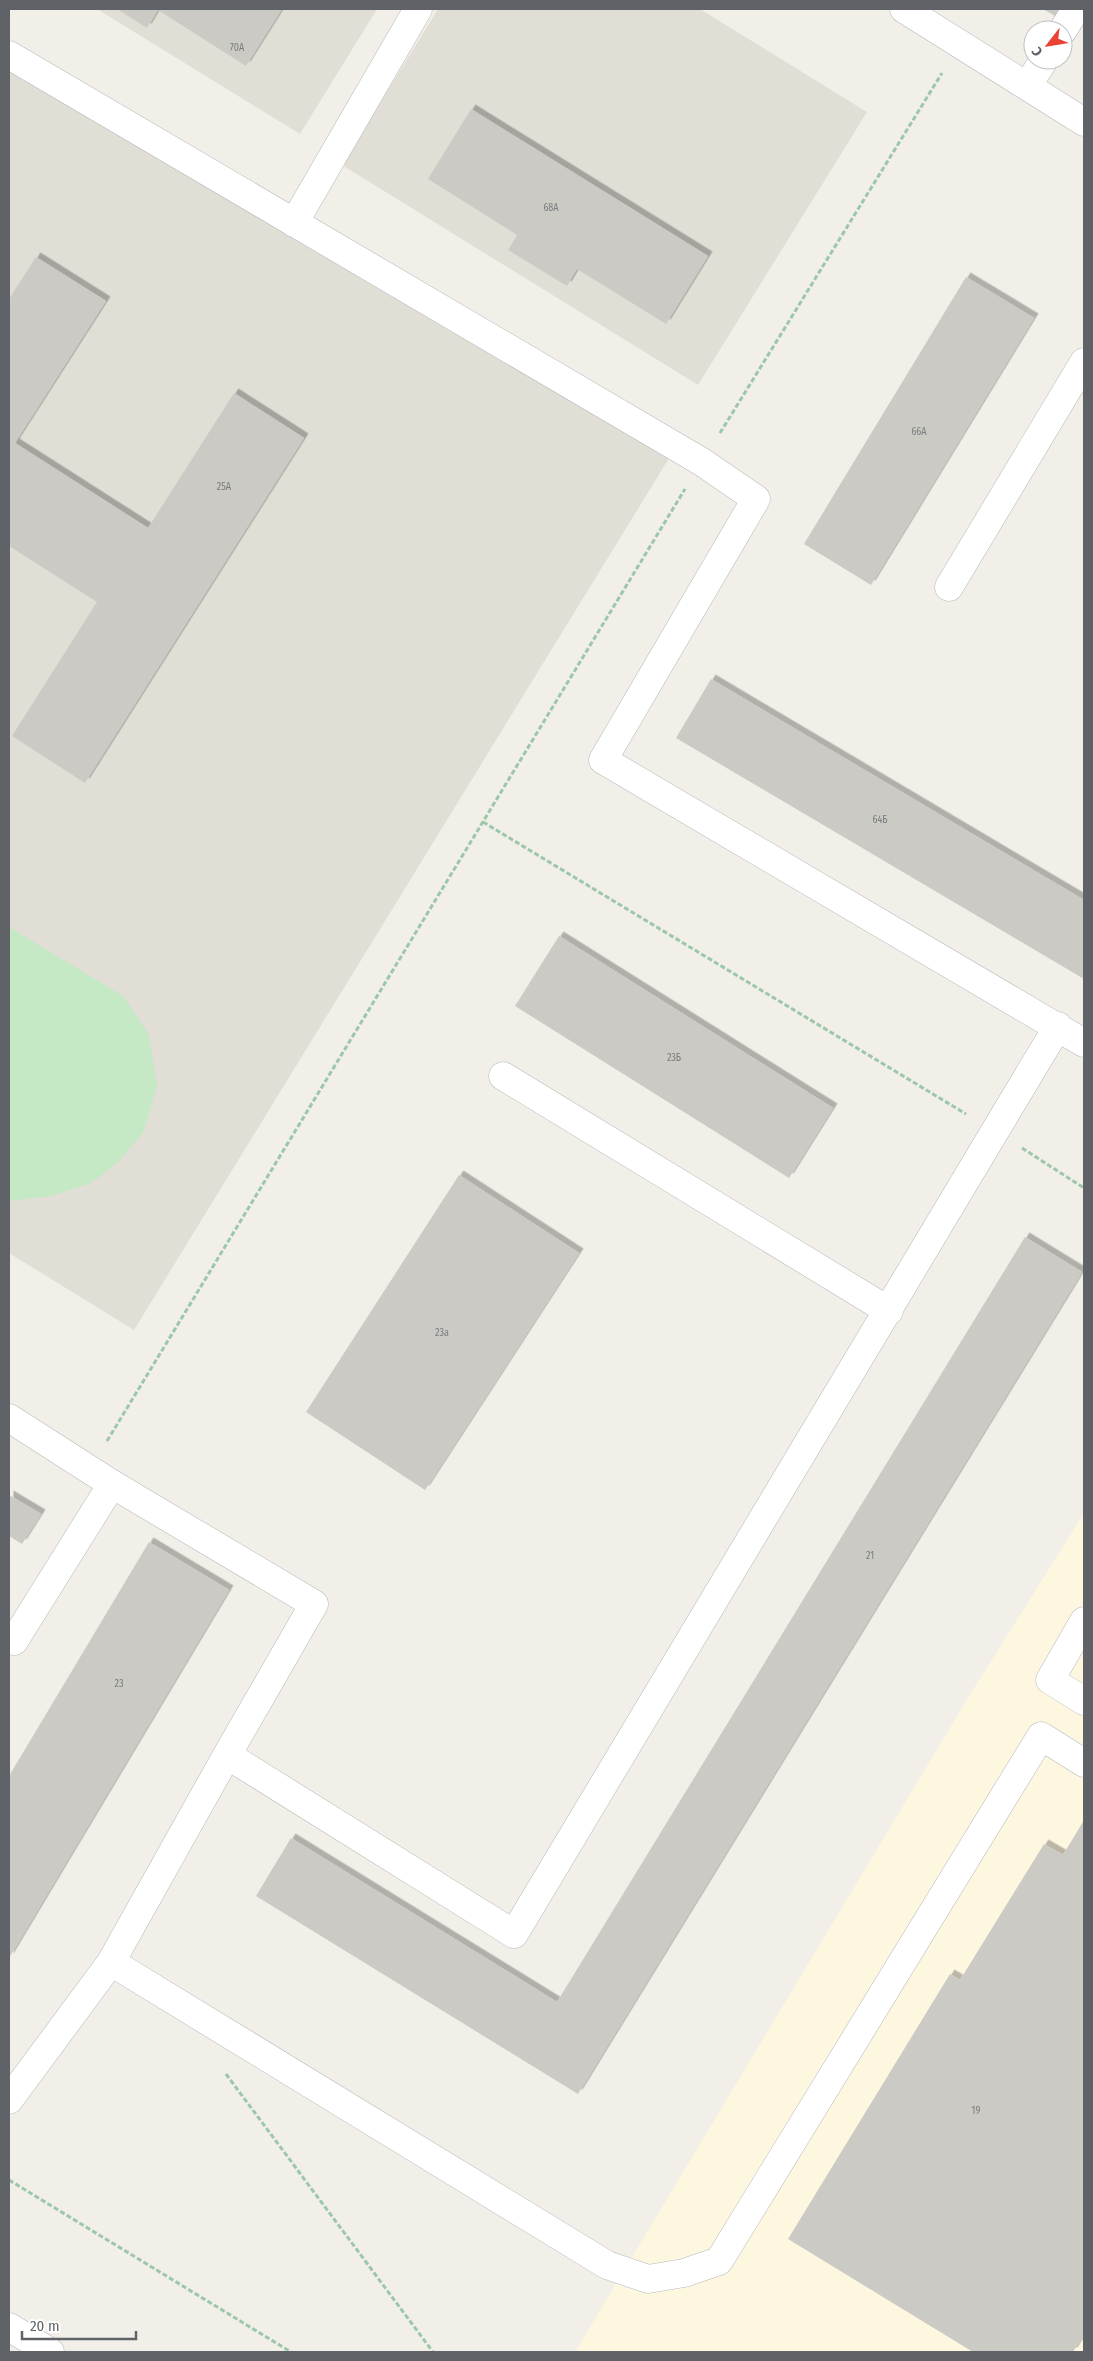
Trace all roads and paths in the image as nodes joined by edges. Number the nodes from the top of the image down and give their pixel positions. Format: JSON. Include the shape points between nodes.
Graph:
{"nodes":[{"id":1,"x":418,"y":9,"type":"edge"},
{"id":2,"x":904,"y":9,"type":"edge"},
{"id":3,"x":1076,"y":9,"type":"edge"},
{"id":4,"x":1069,"y":20,"type":"edge"},
{"id":5,"x":960,"y":44,"type":"junction"},
{"id":6,"x":9,"y":55,"type":"edge"},
{"id":7,"x":1038,"y":70,"type":"edge"},
{"id":8,"x":1028,"y":86,"type":"junction"},
{"id":9,"x":1084,"y":122,"type":"edge"},
{"id":10,"x":294,"y":223,"type":"junction"},
{"id":11,"x":1084,"y":362,"type":"edge"},
{"id":12,"x":702,"y":462,"type":"junction"},
{"id":13,"x":949,"y":587,"type":"dead end"},
{"id":14,"x":483,"y":822,"type":"junction"},
{"id":15,"x":1058,"y":1026,"type":"junction"},
{"id":16,"x":1084,"y":1042,"type":"edge"},
{"id":17,"x":503,"y":1076,"type":"dead end"},
{"id":18,"x":996,"y":1131,"type":"junction"},
{"id":19,"x":1084,"y":1188,"type":"edge"},
{"id":20,"x":889,"y":1311,"type":"junction"},
{"id":21,"x":9,"y":1418,"type":"edge"},
{"id":22,"x":101,"y":1477,"type":"junction"},
{"id":23,"x":1084,"y":1621,"type":"edge"},
{"id":24,"x":14,"y":1641,"type":"dead end"},
{"id":25,"x":1084,"y":1701,"type":"edge"},
{"id":26,"x":227,"y":1755,"type":"junction"},
{"id":27,"x":1084,"y":1764,"type":"edge"},
{"id":28,"x":111,"y":1962,"type":"junction"},
{"id":29,"x":222,"y":2069,"type":"dead end"},
{"id":30,"x":9,"y":2100,"type":"edge"},
{"id":31,"x":9,"y":2180,"type":"edge"},
{"id":32,"x":9,"y":2327,"type":"edge"},
{"id":33,"x":50,"y":2352,"type":"edge"},
{"id":34,"x":291,"y":2352,"type":"edge"},
{"id":35,"x":433,"y":2352,"type":"edge"}],
"edges":[{"from":1,"to":10,"type":"street"},
{"from":2,"to":5,"type":"street"},
{"from":3,"to":4,"type":"street"},
{"from":5,"to":8,"type":"street"},
{"from":5,"to":12,"type":"path"},
{"from":6,"to":10,"type":"street"},
{"from":7,"to":8,"type":"street"},
{"from":8,"to":9,"type":"street"},
{"from":10,"to":12,"type":"street"},
{"from":11,"to":13,"type":"street"},
{"from":12,"to":14,"type":"path"},
{"from":12,"to":15,"type":"street","via":[[756,499],[603,760]]},
{"from":14,"to":18,"type":"path"},
{"from":14,"to":22,"type":"path"},
{"from":15,"to":16,"type":"street"},
{"from":15,"to":18,"type":"street"},
{"from":17,"to":20,"type":"street"},
{"from":18,"to":19,"type":"path"},
{"from":18,"to":20,"type":"street"},
{"from":20,"to":26,"type":"street","via":[[514,1934]]},
{"from":21,"to":22,"type":"street"},
{"from":22,"to":24,"type":"street"},
{"from":22,"to":26,"type":"street","via":[[314,1604]]},
{"from":23,"to":25,"type":"street","via":[[1050,1680]]},
{"from":26,"to":28,"type":"street"},
{"from":27,"to":28,"type":"street","via":[[1040,1736],[719,2261],[684,2273],[648,2279],[606,2265]]},
{"from":28,"to":30,"type":"street"},
{"from":29,"to":35,"type":"path"},
{"from":31,"to":34,"type":"path"},
{"from":32,"to":33,"type":"street"}]}
